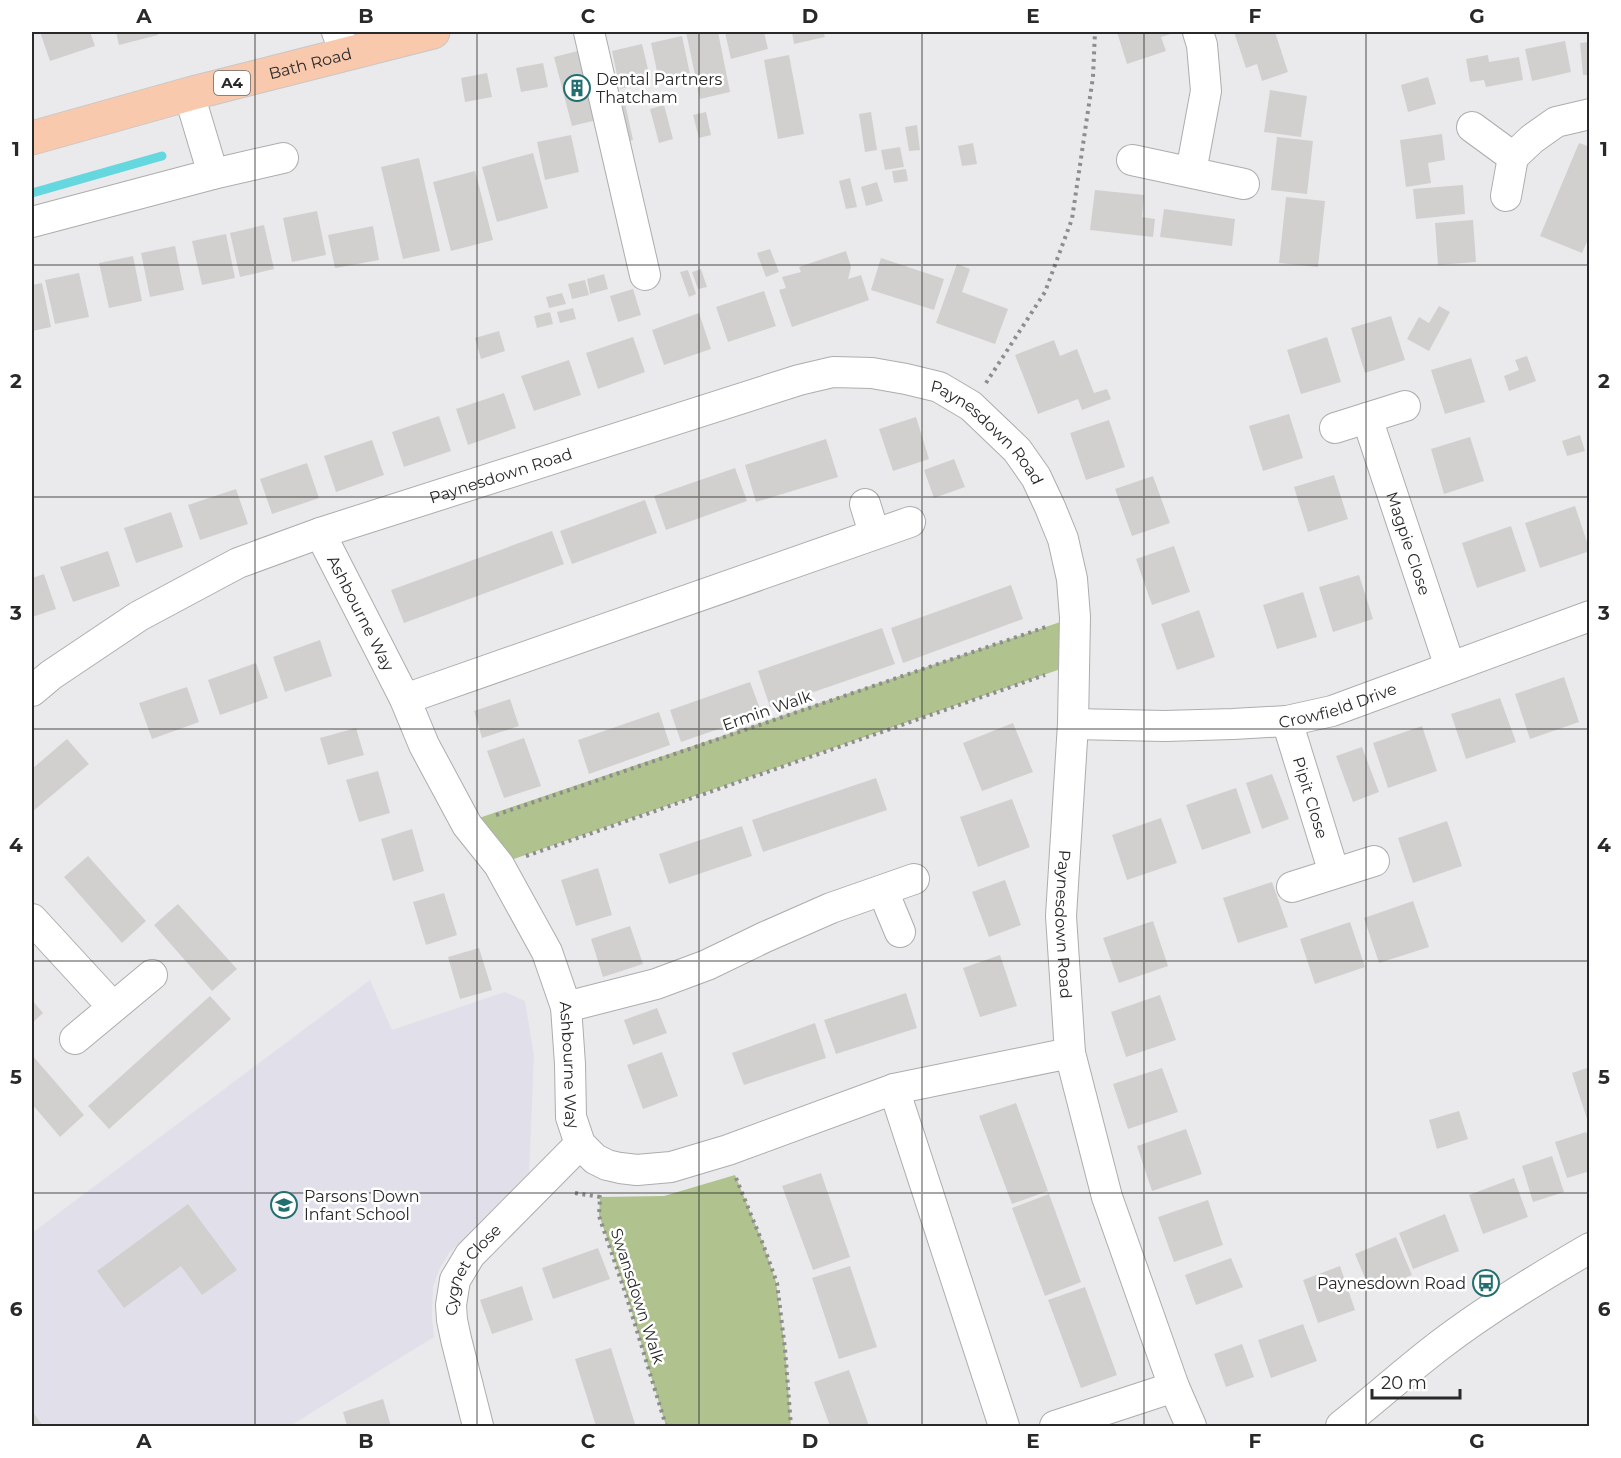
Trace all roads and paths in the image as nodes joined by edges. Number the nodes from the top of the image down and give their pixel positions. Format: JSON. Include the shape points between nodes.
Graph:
{"nodes":[{"id":1,"x":433,"y":32,"type":"edge"},
{"id":2,"x":589,"y":32,"type":"edge"},
{"id":3,"x":1095,"y":32,"type":"edge"},
{"id":4,"x":1198,"y":32,"type":"edge"},
{"id":5,"x":341,"y":43,"type":"edge"},
{"id":6,"x":189,"y":94,"type":"junction"},
{"id":7,"x":1590,"y":114,"type":"edge"},
{"id":8,"x":1472,"y":127,"type":"dead end"},
{"id":9,"x":32,"y":138,"type":"edge"},
{"id":10,"x":1513,"y":157,"type":"junction"},
{"id":11,"x":283,"y":158,"type":"dead end"},
{"id":12,"x":1132,"y":160,"type":"dead end"},
{"id":13,"x":1191,"y":172,"type":"junction"},
{"id":14,"x":213,"y":174,"type":"junction"},
{"id":15,"x":1245,"y":184,"type":"dead end"},
{"id":16,"x":1506,"y":196,"type":"dead end"},
{"id":17,"x":32,"y":222,"type":"edge"},
{"id":18,"x":645,"y":275,"type":"dead end"},
{"id":19,"x":971,"y":406,"type":"junction"},
{"id":20,"x":1405,"y":406,"type":"dead end"},
{"id":21,"x":1367,"y":418,"type":"junction"},
{"id":22,"x":1335,"y":428,"type":"dead end"},
{"id":23,"x":865,"y":504,"type":"dead end"},
{"id":24,"x":910,"y":522,"type":"dead end"},
{"id":25,"x":321,"y":533,"type":"junction"},
{"id":26,"x":874,"y":534,"type":"junction"},
{"id":27,"x":1590,"y":616,"type":"edge"},
{"id":28,"x":1075,"y":617,"type":"junction"},
{"id":29,"x":1075,"y":664,"type":"junction"},
{"id":30,"x":1450,"y":668,"type":"junction"},
{"id":31,"x":32,"y":691,"type":"edge"},
{"id":32,"x":405,"y":699,"type":"junction"},
{"id":33,"x":1287,"y":721,"type":"junction"},
{"id":34,"x":1073,"y":724,"type":"junction"},
{"id":35,"x":467,"y":825,"type":"junction"},
{"id":36,"x":1374,"y":861,"type":"dead end"},
{"id":37,"x":499,"y":865,"type":"junction"},
{"id":38,"x":1334,"y":873,"type":"junction"},
{"id":39,"x":914,"y":879,"type":"dead end"},
{"id":40,"x":1292,"y":887,"type":"dead end"},
{"id":41,"x":883,"y":891,"type":"junction"},
{"id":42,"x":32,"y":919,"type":"edge"},
{"id":43,"x":900,"y":932,"type":"dead end"},
{"id":44,"x":152,"y":975,"type":"dead end"},
{"id":45,"x":113,"y":1007,"type":"junction"},
{"id":46,"x":567,"y":1007,"type":"junction"},
{"id":47,"x":75,"y":1039,"type":"dead end"},
{"id":48,"x":1070,"y":1053,"type":"junction"},
{"id":49,"x":894,"y":1089,"type":"junction"},
{"id":50,"x":580,"y":1144,"type":"junction"},
{"id":51,"x":728,"y":1150,"type":"junction"},
{"id":52,"x":574,"y":1192,"type":"dead end"},
{"id":53,"x":1590,"y":1248,"type":"edge"},
{"id":54,"x":1174,"y":1387,"type":"junction"},
{"id":55,"x":478,"y":1426,"type":"edge"},
{"id":56,"x":666,"y":1426,"type":"edge"},
{"id":57,"x":791,"y":1426,"type":"edge"},
{"id":58,"x":1005,"y":1426,"type":"edge"},
{"id":59,"x":1055,"y":1426,"type":"edge"},
{"id":60,"x":1191,"y":1426,"type":"edge"},
{"id":61,"x":1341,"y":1426,"type":"edge"}],
"edges":[{"from":1,"to":5,"type":"main road","name":"Bath Road","number":"A4"},
{"from":2,"to":18,"type":"street"},
{"from":3,"to":19,"type":"path","via":[[1093,77],[1072,219],[1045,292]]},
{"from":4,"to":13,"type":"street","via":[[1206,91]]},
{"from":5,"to":6,"type":"main road","name":"Bath Road","number":"A4"},
{"from":6,"to":9,"type":"main road","name":"Bath Road","number":"A4"},
{"from":6,"to":14,"type":"street"},
{"from":7,"to":10,"type":"street","via":[[1556,122]]},
{"from":8,"to":10,"type":"street"},
{"from":10,"to":16,"type":"street"},
{"from":11,"to":14,"type":"street"},
{"from":12,"to":13,"type":"street"},
{"from":13,"to":15,"type":"street"},
{"from":14,"to":17,"type":"street"},
{"from":19,"to":25,"type":"street","name":"Paynesdown Road","via":[[939,387],[872,373],[833,372]]},
{"from":19,"to":28,"type":"street","name":"Paynesdown Road","via":[[1017,450],[1036,477],[1063,539]]},
{"from":20,"to":21,"type":"street"},
{"from":21,"to":22,"type":"street"},
{"from":21,"to":30,"type":"street","name":"Magpie Close"},
{"from":23,"to":26,"type":"street"},
{"from":24,"to":26,"type":"street"},
{"from":25,"to":31,"type":"street","name":"Paynesdown Road","via":[[238,563],[139,616]]},
{"from":25,"to":32,"type":"street","name":"Ashbourne Way"},
{"from":26,"to":32,"type":"street"},
{"from":27,"to":30,"type":"street","name":"Crowfield Drive"},
{"from":28,"to":29,"type":"street","name":"Paynesdown Road"},
{"from":28,"to":35,"type":"path","name":"Ermin Walk"},
{"from":29,"to":34,"type":"street","name":"Paynesdown Road"},
{"from":29,"to":37,"type":"path"},
{"from":30,"to":33,"type":"street","name":"Crowfield Drive","via":[[1332,711]]},
{"from":32,"to":35,"type":"street","name":"Ashbourne Way","via":[[424,745]]},
{"from":33,"to":34,"type":"street","name":"Crowfield Drive","via":[[1165,726]]},
{"from":33,"to":38,"type":"street","name":"Pipit Close"},
{"from":34,"to":48,"type":"street","name":"Paynesdown Road","via":[[1061,916]]},
{"from":35,"to":37,"type":"street","name":"Ashbourne Way"},
{"from":36,"to":38,"type":"street"},
{"from":37,"to":46,"type":"street","name":"Ashbourne Way","via":[[547,952]]},
{"from":38,"to":40,"type":"street"},
{"from":39,"to":41,"type":"street"},
{"from":41,"to":43,"type":"street"},
{"from":41,"to":46,"type":"street","via":[[831,908],[656,984]]},
{"from":42,"to":45,"type":"street"},
{"from":44,"to":45,"type":"street"},
{"from":45,"to":47,"type":"street"},
{"from":46,"to":50,"type":"street","name":"Ashbourne Way","via":[[571,1117]]},
{"from":48,"to":49,"type":"street","name":"Ashbourne Way"},
{"from":48,"to":54,"type":"street","name":"Paynesdown Road","via":[[1107,1197]]},
{"from":49,"to":51,"type":"street","name":"Ashbourne Way"},
{"from":49,"to":58,"type":"street"},
{"from":50,"to":51,"type":"street","name":"Ashbourne Way","via":[[607,1165],[637,1170],[671,1167]]},
{"from":50,"to":55,"type":"street","name":"Cygnet Close","via":[[470,1255],[454,1280],[452,1320]]},
{"from":51,"to":57,"type":"path","via":[[777,1283]]},
{"from":52,"to":56,"type":"path","name":"Swansdown Walk","via":[[600,1197],[599,1216]]},
{"from":53,"to":61,"type":"street","via":[[1440,1345]]},
{"from":54,"to":59,"type":"street"},
{"from":54,"to":60,"type":"street","name":"Paynesdown Road"}]}
